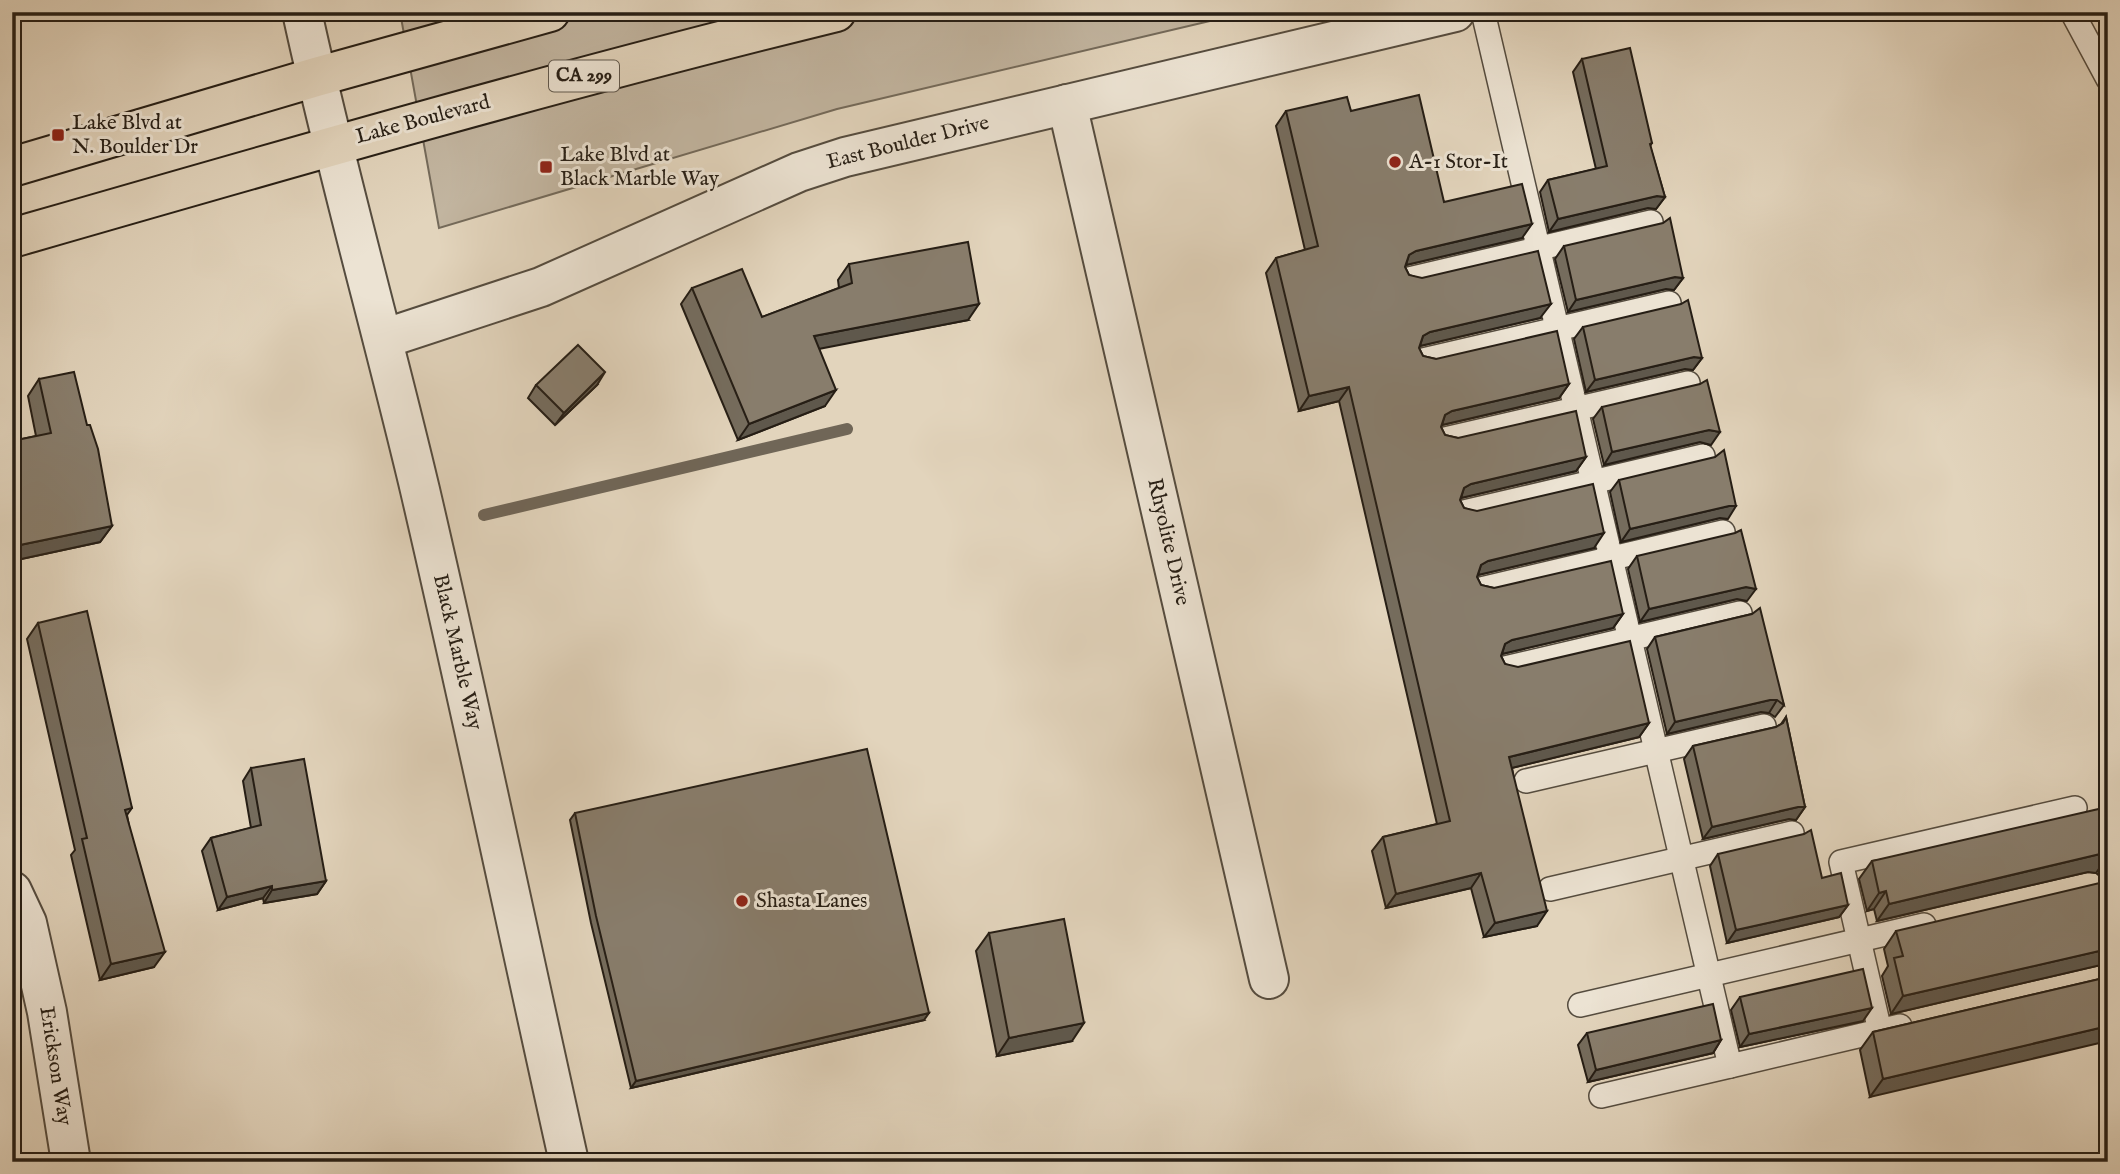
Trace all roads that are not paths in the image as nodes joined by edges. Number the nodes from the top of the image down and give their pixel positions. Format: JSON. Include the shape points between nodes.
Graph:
{"nodes":[{"id":1,"x":302,"y":12,"type":"edge"},
{"id":2,"x":550,"y":12,"type":"edge"},
{"id":3,"x":836,"y":12,"type":"edge"},
{"id":4,"x":1455,"y":12,"type":"edge"},
{"id":5,"x":1483,"y":12,"type":"edge"},
{"id":6,"x":2072,"y":12,"type":"edge"},
{"id":7,"x":316,"y":77,"type":"junction"},
{"id":8,"x":2108,"y":79,"type":"edge"},
{"id":9,"x":1067,"y":104,"type":"junction"},
{"id":10,"x":332,"y":145,"type":"junction"},
{"id":11,"x":12,"y":167,"type":"edge"},
{"id":12,"x":1651,"y":222,"type":"dead end"},
{"id":13,"x":12,"y":238,"type":"edge"},
{"id":14,"x":1538,"y":249,"type":"junction"},
{"id":15,"x":1409,"y":279,"type":"edge"},
{"id":16,"x":1669,"y":303,"type":"dead end"},
{"id":17,"x":1557,"y":329,"type":"junction"},
{"id":18,"x":383,"y":339,"type":"junction"},
{"id":19,"x":1423,"y":360,"type":"edge"},
{"id":20,"x":1688,"y":383,"type":"dead end"},
{"id":21,"x":1576,"y":409,"type":"junction"},
{"id":22,"x":1445,"y":439,"type":"edge"},
{"id":23,"x":1703,"y":456,"type":"dead end"},
{"id":24,"x":1593,"y":482,"type":"junction"},
{"id":25,"x":1464,"y":512,"type":"edge"},
{"id":26,"x":1723,"y":532,"type":"dead end"},
{"id":27,"x":1611,"y":559,"type":"junction"},
{"id":28,"x":1481,"y":589,"type":"edge"},
{"id":29,"x":1740,"y":613,"type":"dead end"},
{"id":30,"x":1630,"y":638,"type":"junction"},
{"id":31,"x":1505,"y":668,"type":"edge"},
{"id":32,"x":1764,"y":726,"type":"dead end"},
{"id":33,"x":1656,"y":751,"type":"junction"},
{"id":34,"x":1526,"y":781,"type":"dead end"},
{"id":35,"x":2075,"y":808,"type":"dead end"},
{"id":36,"x":1792,"y":833,"type":"dead end"},
{"id":37,"x":1681,"y":858,"type":"junction"},
{"id":38,"x":1550,"y":889,"type":"dead end"},
{"id":39,"x":12,"y":891,"type":"edge"},
{"id":40,"x":1941,"y":921,"type":"edge"},
{"id":41,"x":1860,"y":940,"type":"junction"},
{"id":42,"x":1709,"y":975,"type":"junction"},
{"id":43,"x":1269,"y":979,"type":"dead end"},
{"id":44,"x":1580,"y":1005,"type":"dead end"},
{"id":45,"x":1920,"y":1021,"type":"edge"},
{"id":46,"x":1880,"y":1031,"type":"junction"},
{"id":47,"x":1730,"y":1066,"type":"junction"},
{"id":48,"x":1601,"y":1096,"type":"dead end"},
{"id":49,"x":71,"y":1162,"type":"edge"},
{"id":50,"x":569,"y":1162,"type":"edge"}],
"edges":[{"from":1,"to":7,"type":"street","name":"Black Marble Way"},
{"from":2,"to":7,"type":"main road"},
{"from":3,"to":10,"type":"main road","name":"Lake Boulevard","number":"CA 299"},
{"from":4,"to":9,"type":"street","name":"East Boulder Drive"},
{"from":5,"to":14,"type":"lane"},
{"from":6,"to":8,"type":"lane"},
{"from":7,"to":10,"type":"street","name":"Black Marble Way"},
{"from":7,"to":11,"type":"main road"},
{"from":9,"to":18,"type":"street","name":"East Boulder Drive","via":[[799,172],[541,287]]},
{"from":9,"to":43,"type":"street","name":"Rhyolite Drive"},
{"from":10,"to":13,"type":"main road","name":"Lake Boulevard","number":"CA 299"},
{"from":10,"to":18,"type":"street","name":"Black Marble Way"},
{"from":12,"to":14,"type":"lane"},
{"from":14,"to":15,"type":"lane"},
{"from":14,"to":17,"type":"lane"},
{"from":16,"to":17,"type":"lane"},
{"from":17,"to":19,"type":"lane"},
{"from":17,"to":21,"type":"lane"},
{"from":18,"to":50,"type":"street","name":"Black Marble Way","via":[[481,756]]},
{"from":20,"to":21,"type":"lane"},
{"from":21,"to":22,"type":"lane"},
{"from":21,"to":24,"type":"lane"},
{"from":23,"to":24,"type":"lane"},
{"from":24,"to":25,"type":"lane"},
{"from":24,"to":27,"type":"lane"},
{"from":26,"to":27,"type":"lane"},
{"from":27,"to":28,"type":"lane"},
{"from":27,"to":30,"type":"lane"},
{"from":29,"to":30,"type":"lane"},
{"from":30,"to":31,"type":"lane"},
{"from":30,"to":33,"type":"lane"},
{"from":32,"to":33,"type":"lane"},
{"from":33,"to":34,"type":"lane"},
{"from":33,"to":37,"type":"lane"},
{"from":35,"to":41,"type":"lane","via":[[1841,862]]},
{"from":36,"to":37,"type":"lane"},
{"from":37,"to":38,"type":"lane"},
{"from":37,"to":42,"type":"lane"},
{"from":39,"to":49,"type":"street","name":"Erickson Way","via":[[27,923],[47,1012]]},
{"from":40,"to":41,"type":"lane"},
{"from":41,"to":42,"type":"lane"},
{"from":41,"to":46,"type":"lane"},
{"from":42,"to":44,"type":"lane"},
{"from":42,"to":47,"type":"lane"},
{"from":45,"to":46,"type":"lane"},
{"from":46,"to":47,"type":"lane"},
{"from":47,"to":48,"type":"lane"}]}
